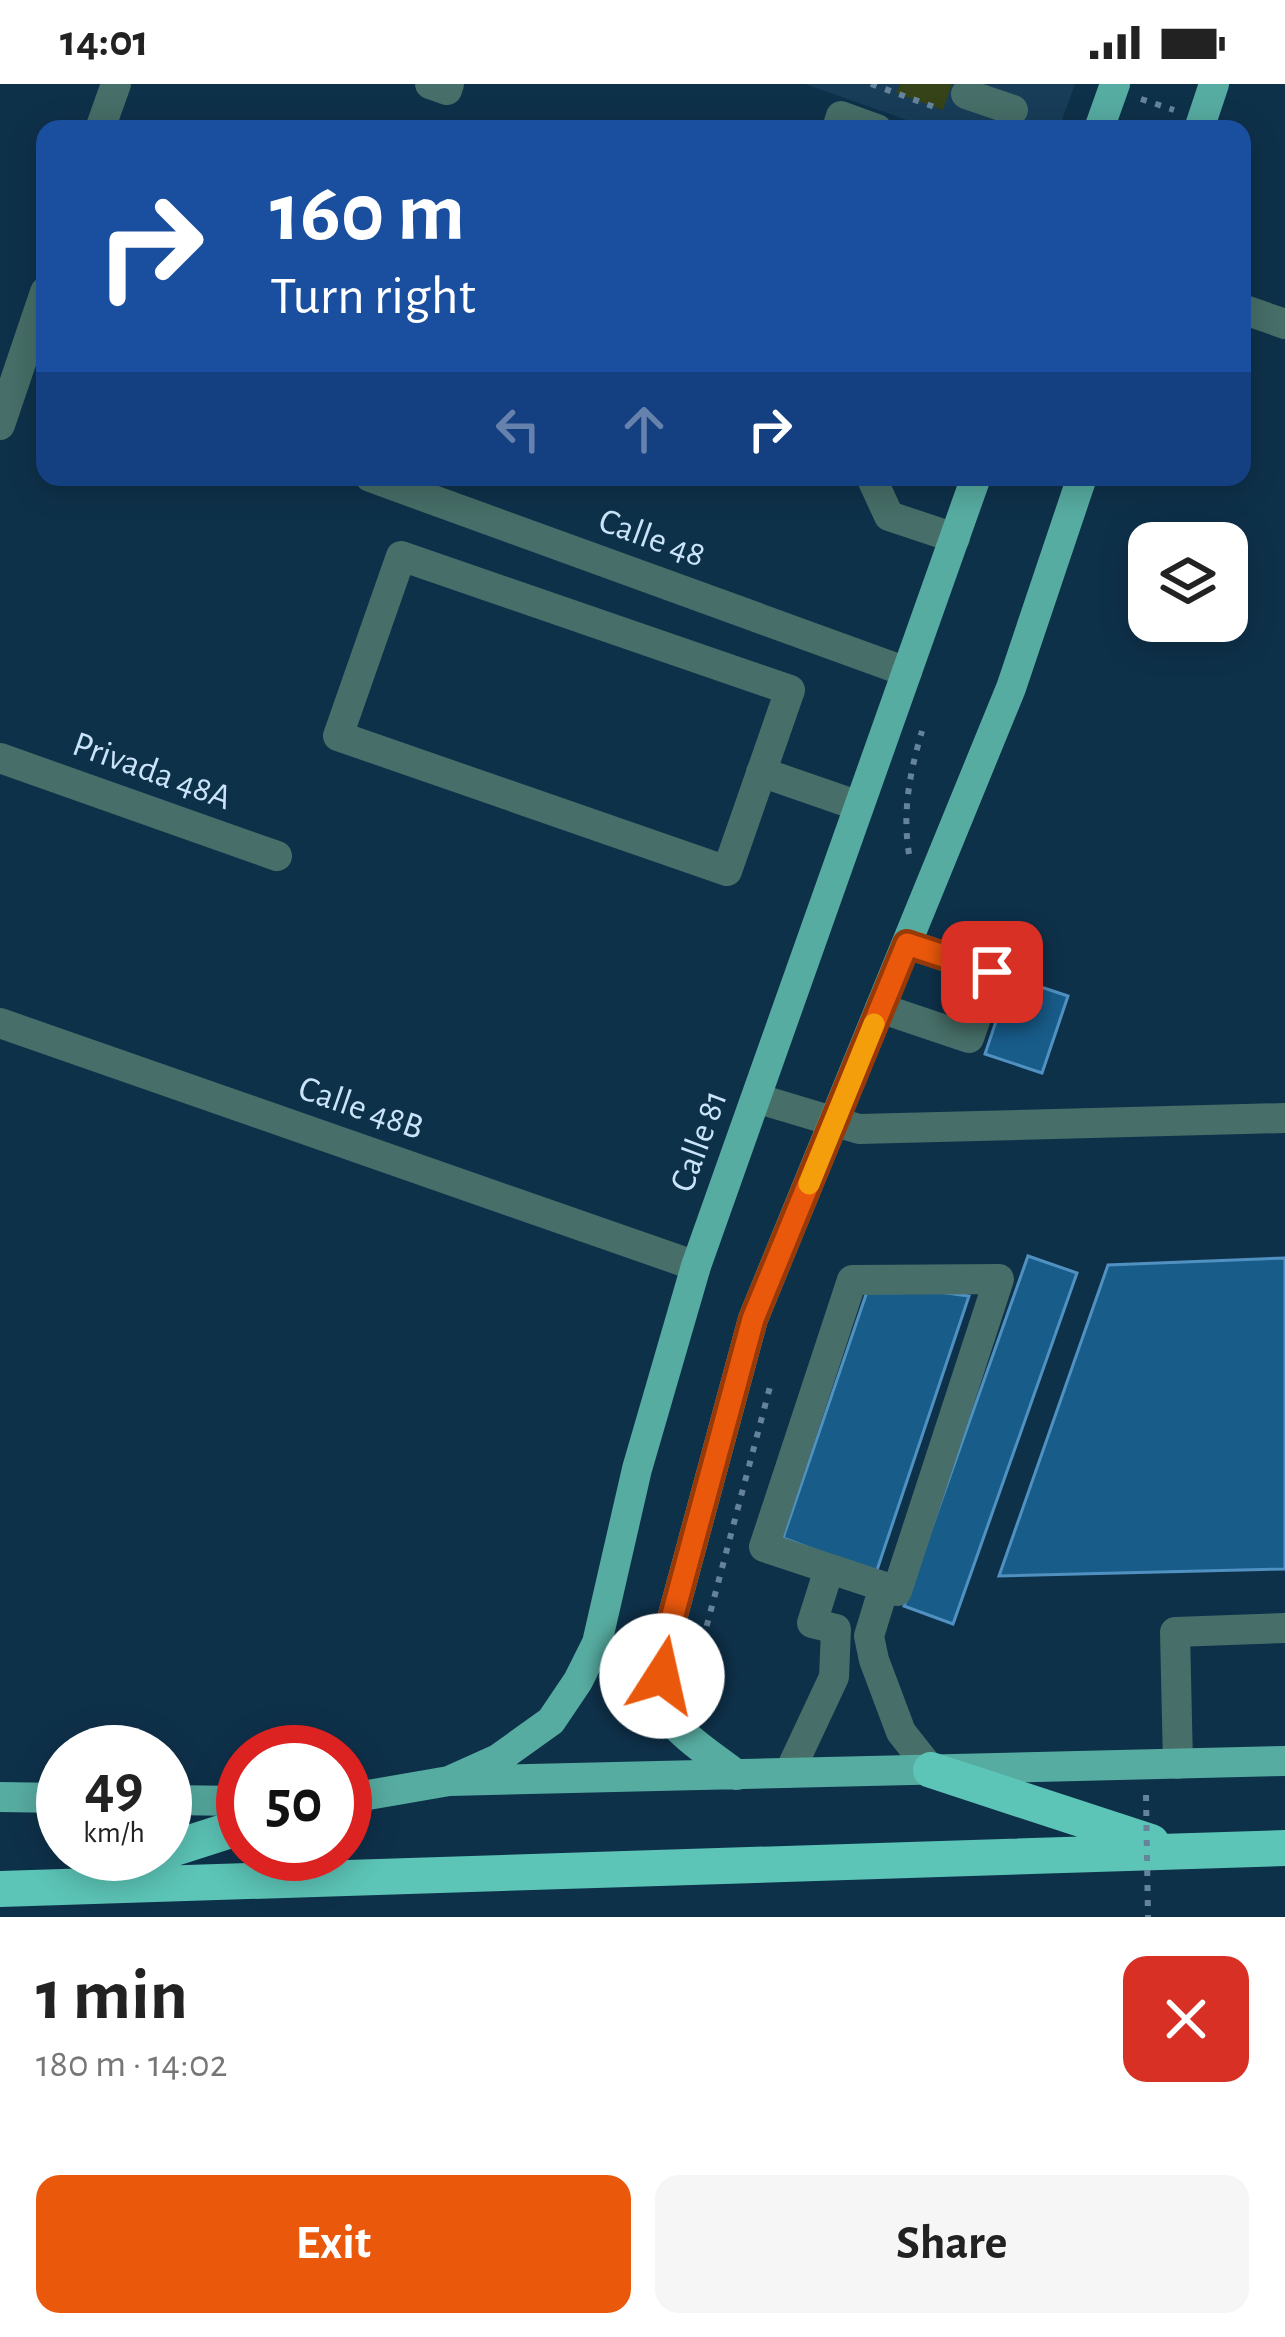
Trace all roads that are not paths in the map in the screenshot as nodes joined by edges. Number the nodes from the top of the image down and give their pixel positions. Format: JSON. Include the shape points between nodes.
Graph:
{"nodes":[{"id":1,"x":116,"y":84,"type":"edge"},
{"id":2,"x":1214,"y":84,"type":"edge"},
{"id":3,"x":1123,"y":90,"type":"edge"},
{"id":4,"x":957,"y":96,"type":"road end"},
{"id":5,"x":1015,"y":108,"type":"edge"},
{"id":6,"x":103,"y":120,"type":"edge"},
{"id":7,"x":1105,"y":120,"type":"edge"},
{"id":8,"x":1193,"y":120,"type":"edge"},
{"id":9,"x":1251,"y":312,"type":"edge"},
{"id":10,"x":36,"y":317,"type":"edge"},
{"id":11,"x":1285,"y":324,"type":"edge"},
{"id":12,"x":23,"y":352,"type":"edge"},
{"id":13,"x":0,"y":425,"type":"edge"},
{"id":14,"x":395,"y":486,"type":"edge"},
{"id":15,"x":875,"y":486,"type":"edge"},
{"id":16,"x":973,"y":486,"type":"edge"},
{"id":17,"x":1079,"y":486,"type":"edge"},
{"id":18,"x":955,"y":538,"type":"junction"},
{"id":19,"x":907,"y":672,"type":"junction"},
{"id":20,"x":0,"y":758,"type":"edge"},
{"id":21,"x":761,"y":772,"type":"junction"},
{"id":22,"x":860,"y":806,"type":"junction"},
{"id":23,"x":278,"y":856,"type":"dead end"},
{"id":24,"x":907,"y":944,"type":"junction"},
{"id":25,"x":880,"y":1008,"type":"junction"},
{"id":26,"x":0,"y":1024,"type":"edge"},
{"id":27,"x":757,"y":1098,"type":"junction"},
{"id":28,"x":1285,"y":1118,"type":"edge"},
{"id":29,"x":835,"y":1122,"type":"junction"},
{"id":30,"x":696,"y":1265,"type":"junction"},
{"id":31,"x":829,"y":1569,"type":"junction"},
{"id":32,"x":884,"y":1587,"type":"junction"},
{"id":33,"x":1285,"y":1628,"type":"edge"},
{"id":34,"x":1285,"y":1761,"type":"edge"},
{"id":35,"x":1178,"y":1764,"type":"junction"},
{"id":36,"x":932,"y":1770,"type":"junction"},
{"id":37,"x":789,"y":1773,"type":"junction"},
{"id":38,"x":737,"y":1774,"type":"junction"},
{"id":39,"x":449,"y":1781,"type":"junction"},
{"id":40,"x":372,"y":1794,"type":"edge"},
{"id":41,"x":0,"y":1797,"type":"edge"},
{"id":42,"x":36,"y":1798,"type":"edge"},
{"id":43,"x":1285,"y":1848,"type":"edge"},
{"id":44,"x":1178,"y":1850,"type":"junction"},
{"id":45,"x":45,"y":1881,"type":"edge"},
{"id":46,"x":13,"y":1889,"type":"edge"}],
"edges":[{"from":1,"to":6,"type":"street"},
{"from":2,"to":8,"type":"main road"},
{"from":3,"to":7,"type":"main road"},
{"from":4,"to":5,"type":"street"},
{"from":9,"to":11,"type":"street"},
{"from":10,"to":12,"type":"street"},
{"from":12,"to":13,"type":"street"},
{"from":14,"to":19,"type":"street","name":"Calle 48"},
{"from":15,"to":18,"type":"street","via":[[889,516]]},
{"from":16,"to":18,"type":"main road","name":"Calle 81"},
{"from":17,"to":24,"type":"main road","via":[[1011,688]]},
{"from":18,"to":19,"type":"main road","name":"Calle 81"},
{"from":19,"to":22,"type":"main road","name":"Calle 81"},
{"from":20,"to":23,"type":"street","name":"Privada 48A"},
{"from":21,"to":21,"type":"street","via":[[790,690],[401,556],[338,736],[727,871]]},
{"from":21,"to":22,"type":"street"},
{"from":22,"to":27,"type":"main road","name":"Calle 81"},
{"from":24,"to":25,"type":"main road"},
{"from":24,"to":25,"type":"street","via":[[992,972],[969,1038]]},
{"from":25,"to":29,"type":"main road"},
{"from":26,"to":30,"type":"street","name":"Calle 48B"},
{"from":27,"to":29,"type":"street"},
{"from":27,"to":30,"type":"main road","name":"Calle 81"},
{"from":28,"to":29,"type":"street","via":[[859,1129]]},
{"from":29,"to":38,"type":"main road","via":[[753,1319],[662,1676],[661,1704],[678,1728]]},
{"from":30,"to":39,"type":"main road","name":"Calle 81","via":[[597,1642],[551,1721]]},
{"from":31,"to":32,"type":"street"},
{"from":31,"to":32,"type":"street","via":[[764,1547],[852,1280],[999,1279],[897,1591]]},
{"from":31,"to":37,"type":"street","via":[[812,1623],[836,1629],[834,1677]]},
{"from":32,"to":36,"type":"street","via":[[869,1636],[874,1660],[901,1732]]},
{"from":33,"to":35,"type":"street","via":[[1174,1632]]},
{"from":34,"to":35,"type":"main road"},
{"from":35,"to":36,"type":"main road"},
{"from":36,"to":37,"type":"main road"},
{"from":36,"to":44,"type":"highway"},
{"from":37,"to":38,"type":"main road"},
{"from":38,"to":39,"type":"main road"},
{"from":39,"to":40,"type":"main road"},
{"from":41,"to":42,"type":"main road"},
{"from":43,"to":44,"type":"highway"},
{"from":44,"to":46,"type":"highway"},
{"from":45,"to":46,"type":"highway"}]}
